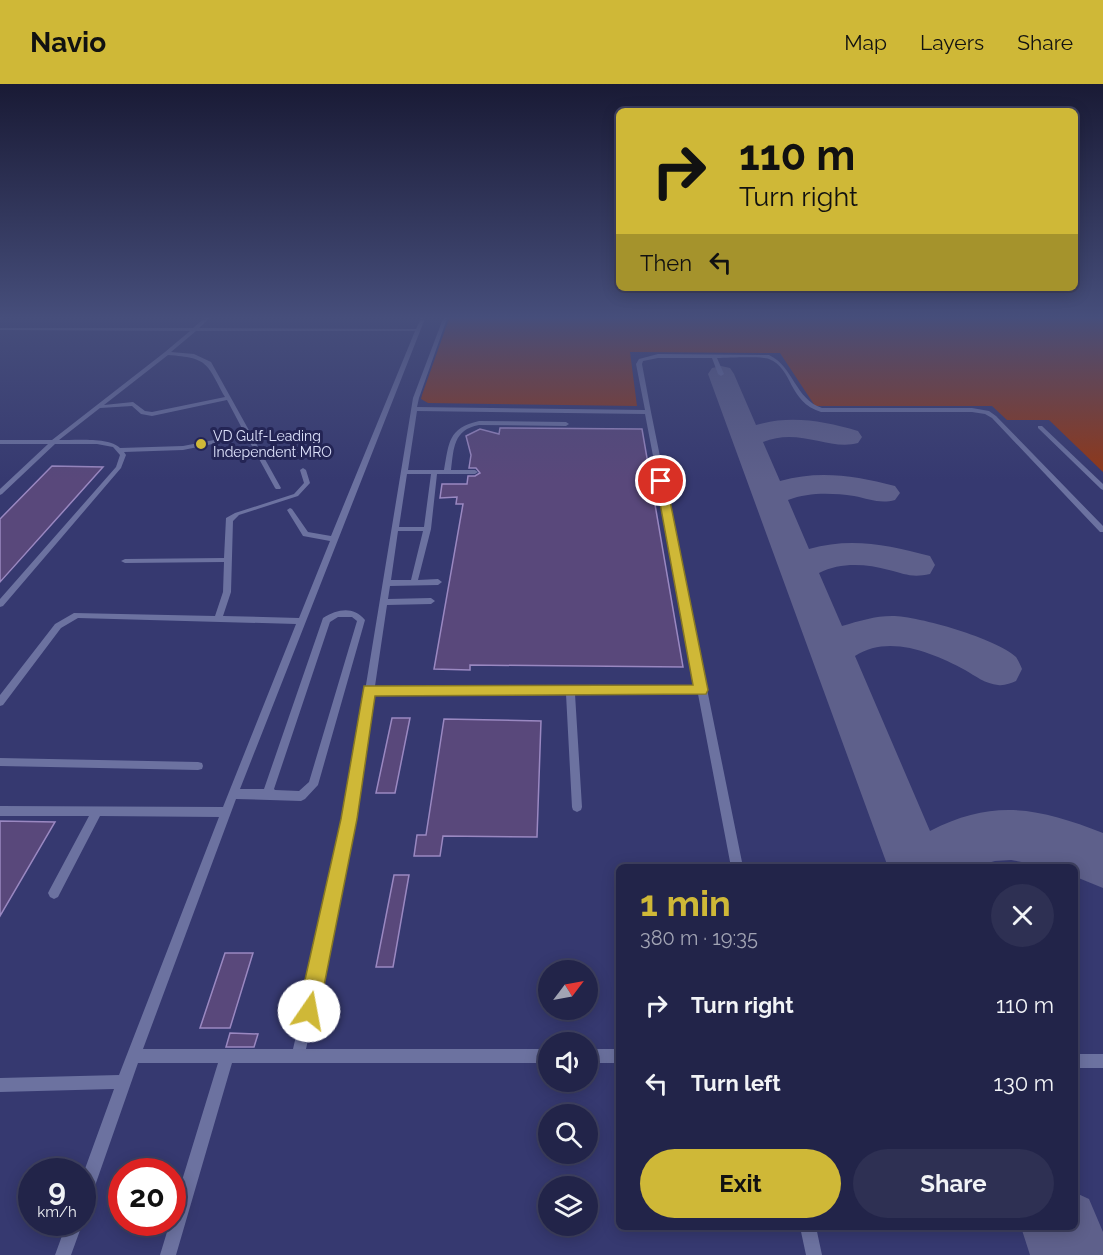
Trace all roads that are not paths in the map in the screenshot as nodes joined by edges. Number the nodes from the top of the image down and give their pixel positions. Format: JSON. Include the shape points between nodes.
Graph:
{"nodes":[{"id":1,"x":145,"y":371,"type":"edge"},
{"id":2,"x":211,"y":371,"type":"edge"},
{"id":3,"x":401,"y":371,"type":"edge"},
{"id":4,"x":426,"y":371,"type":"edge"},
{"id":5,"x":640,"y":371,"type":"edge"},
{"id":6,"x":719,"y":371,"type":"edge"},
{"id":7,"x":784,"y":371,"type":"edge"},
{"id":8,"x":720,"y":374,"type":"dead end"},
{"id":9,"x":227,"y":399,"type":"junction"},
{"id":10,"x":99,"y":408,"type":"junction"},
{"id":11,"x":415,"y":409,"type":"junction"},
{"id":12,"x":648,"y":412,"type":"junction"},
{"id":13,"x":566,"y":424,"type":"dead end"},
{"id":14,"x":1040,"y":427,"type":"dead end"},
{"id":15,"x":247,"y":435,"type":"junction"},
{"id":16,"x":0,"y":442,"type":"edge"},
{"id":17,"x":53,"y":442,"type":"junction"},
{"id":18,"x":121,"y":450,"type":"junction"},
{"id":19,"x":303,"y":470,"type":"dead end"},
{"id":20,"x":405,"y":472,"type":"junction"},
{"id":21,"x":434,"y":472,"type":"junction"},
{"id":22,"x":447,"y":472,"type":"junction"},
{"id":23,"x":476,"y":472,"type":"dead end"},
{"id":24,"x":278,"y":488,"type":"dead end"},
{"id":25,"x":1103,"y":489,"type":"edge"},
{"id":26,"x":0,"y":493,"type":"edge"},
{"id":27,"x":290,"y":510,"type":"dead end"},
{"id":28,"x":396,"y":529,"type":"junction"},
{"id":29,"x":427,"y":529,"type":"junction"},
{"id":30,"x":1103,"y":530,"type":"edge"},
{"id":31,"x":333,"y":539,"type":"junction"},
{"id":32,"x":228,"y":560,"type":"junction"},
{"id":33,"x":125,"y":561,"type":"dead end"},
{"id":34,"x":414,"y":582,"type":"junction"},
{"id":35,"x":438,"y":582,"type":"dead end"},
{"id":36,"x":387,"y":583,"type":"junction"},
{"id":37,"x":431,"y":601,"type":"dead end"},
{"id":38,"x":384,"y":602,"type":"junction"},
{"id":39,"x":0,"y":604,"type":"edge"},
{"id":40,"x":218,"y":618,"type":"junction"},
{"id":41,"x":301,"y":621,"type":"junction"},
{"id":42,"x":369,"y":690,"type":"junction"},
{"id":43,"x":570,"y":690,"type":"junction"},
{"id":44,"x":701,"y":690,"type":"junction"},
{"id":45,"x":0,"y":702,"type":"edge"},
{"id":46,"x":0,"y":762,"type":"edge"},
{"id":47,"x":198,"y":766,"type":"dead end"},
{"id":48,"x":232,"y":794,"type":"junction"},
{"id":49,"x":270,"y":794,"type":"junction"},
{"id":50,"x":577,"y":807,"type":"dead end"},
{"id":51,"x":0,"y":811,"type":"edge"},
{"id":52,"x":97,"y":811,"type":"junction"},
{"id":53,"x":225,"y":812,"type":"junction"},
{"id":54,"x":736,"y":864,"type":"edge"},
{"id":55,"x":54,"y":893,"type":"dead end"},
{"id":56,"x":134,"y":1056,"type":"junction"},
{"id":57,"x":227,"y":1056,"type":"junction"},
{"id":58,"x":298,"y":1056,"type":"junction"},
{"id":59,"x":538,"y":1056,"type":"edge"},
{"id":60,"x":598,"y":1056,"type":"edge"},
{"id":61,"x":616,"y":1056,"type":"edge"},
{"id":62,"x":1078,"y":1061,"type":"edge"},
{"id":63,"x":1103,"y":1061,"type":"edge"},
{"id":64,"x":123,"y":1082,"type":"junction"},
{"id":65,"x":0,"y":1084,"type":"edge"},
{"id":66,"x":96,"y":1160,"type":"edge"},
{"id":67,"x":809,"y":1230,"type":"edge"},
{"id":68,"x":70,"y":1236,"type":"edge"},
{"id":69,"x":63,"y":1255,"type":"edge"},
{"id":70,"x":168,"y":1255,"type":"edge"},
{"id":71,"x":814,"y":1255,"type":"edge"}],
"edges":[{"from":1,"to":10,"type":"lane"},
{"from":2,"to":9,"type":"lane"},
{"from":3,"to":31,"type":"lane"},
{"from":4,"to":11,"type":"lane"},
{"from":5,"to":12,"type":"lane"},
{"from":6,"to":8,"type":"lane"},
{"from":7,"to":30,"type":"lane","via":[[804,403],[816,409],[987,412]]},
{"from":9,"to":10,"type":"lane","via":[[152,414],[143,413],[133,404]]},
{"from":9,"to":15,"type":"lane"},
{"from":10,"to":17,"type":"lane"},
{"from":11,"to":12,"type":"lane"},
{"from":11,"to":20,"type":"lane"},
{"from":12,"to":44,"type":"lane"},
{"from":13,"to":22,"type":"lane","via":[[466,426],[455,435]]},
{"from":14,"to":25,"type":"lane"},
{"from":15,"to":18,"type":"lane","via":[[183,448]]},
{"from":15,"to":24,"type":"lane"},
{"from":16,"to":17,"type":"lane"},
{"from":17,"to":18,"type":"lane","via":[[107,443]]},
{"from":17,"to":26,"type":"lane"},
{"from":18,"to":39,"type":"lane","via":[[123,461],[119,467]]},
{"from":19,"to":32,"type":"lane","via":[[308,483],[296,495],[229,520]]},
{"from":20,"to":21,"type":"lane"},
{"from":20,"to":28,"type":"lane"},
{"from":21,"to":22,"type":"lane"},
{"from":21,"to":29,"type":"lane"},
{"from":22,"to":23,"type":"lane"},
{"from":27,"to":31,"type":"lane","via":[[304,533]]},
{"from":28,"to":29,"type":"lane"},
{"from":28,"to":36,"type":"lane"},
{"from":29,"to":34,"type":"lane"},
{"from":31,"to":41,"type":"lane"},
{"from":32,"to":33,"type":"lane"},
{"from":32,"to":40,"type":"lane","via":[[227,592]]},
{"from":34,"to":35,"type":"lane"},
{"from":34,"to":36,"type":"lane"},
{"from":36,"to":38,"type":"lane"},
{"from":37,"to":38,"type":"lane"},
{"from":38,"to":42,"type":"lane"},
{"from":40,"to":41,"type":"lane"},
{"from":40,"to":45,"type":"lane","via":[[72,617],[57,626]]},
{"from":41,"to":48,"type":"lane"},
{"from":42,"to":43,"type":"lane"},
{"from":42,"to":58,"type":"lane","via":[[334,898]]},
{"from":43,"to":44,"type":"lane"},
{"from":43,"to":50,"type":"lane"},
{"from":44,"to":54,"type":"lane"},
{"from":46,"to":47,"type":"lane"},
{"from":48,"to":49,"type":"lane"},
{"from":48,"to":53,"type":"lane"},
{"from":49,"to":49,"type":"lane","via":[[301,796],[314,785],[361,623],[358,615],[336,614],[326,620]]},
{"from":51,"to":52,"type":"lane"},
{"from":52,"to":53,"type":"lane"},
{"from":52,"to":55,"type":"lane"},
{"from":53,"to":56,"type":"lane"},
{"from":56,"to":57,"type":"lane"},
{"from":56,"to":64,"type":"lane"},
{"from":57,"to":58,"type":"lane"},
{"from":57,"to":70,"type":"lane"},
{"from":58,"to":59,"type":"lane"},
{"from":60,"to":61,"type":"lane"},
{"from":62,"to":63,"type":"lane"},
{"from":64,"to":65,"type":"lane"},
{"from":64,"to":66,"type":"lane"},
{"from":67,"to":71,"type":"lane"},
{"from":68,"to":69,"type":"lane"}]}
